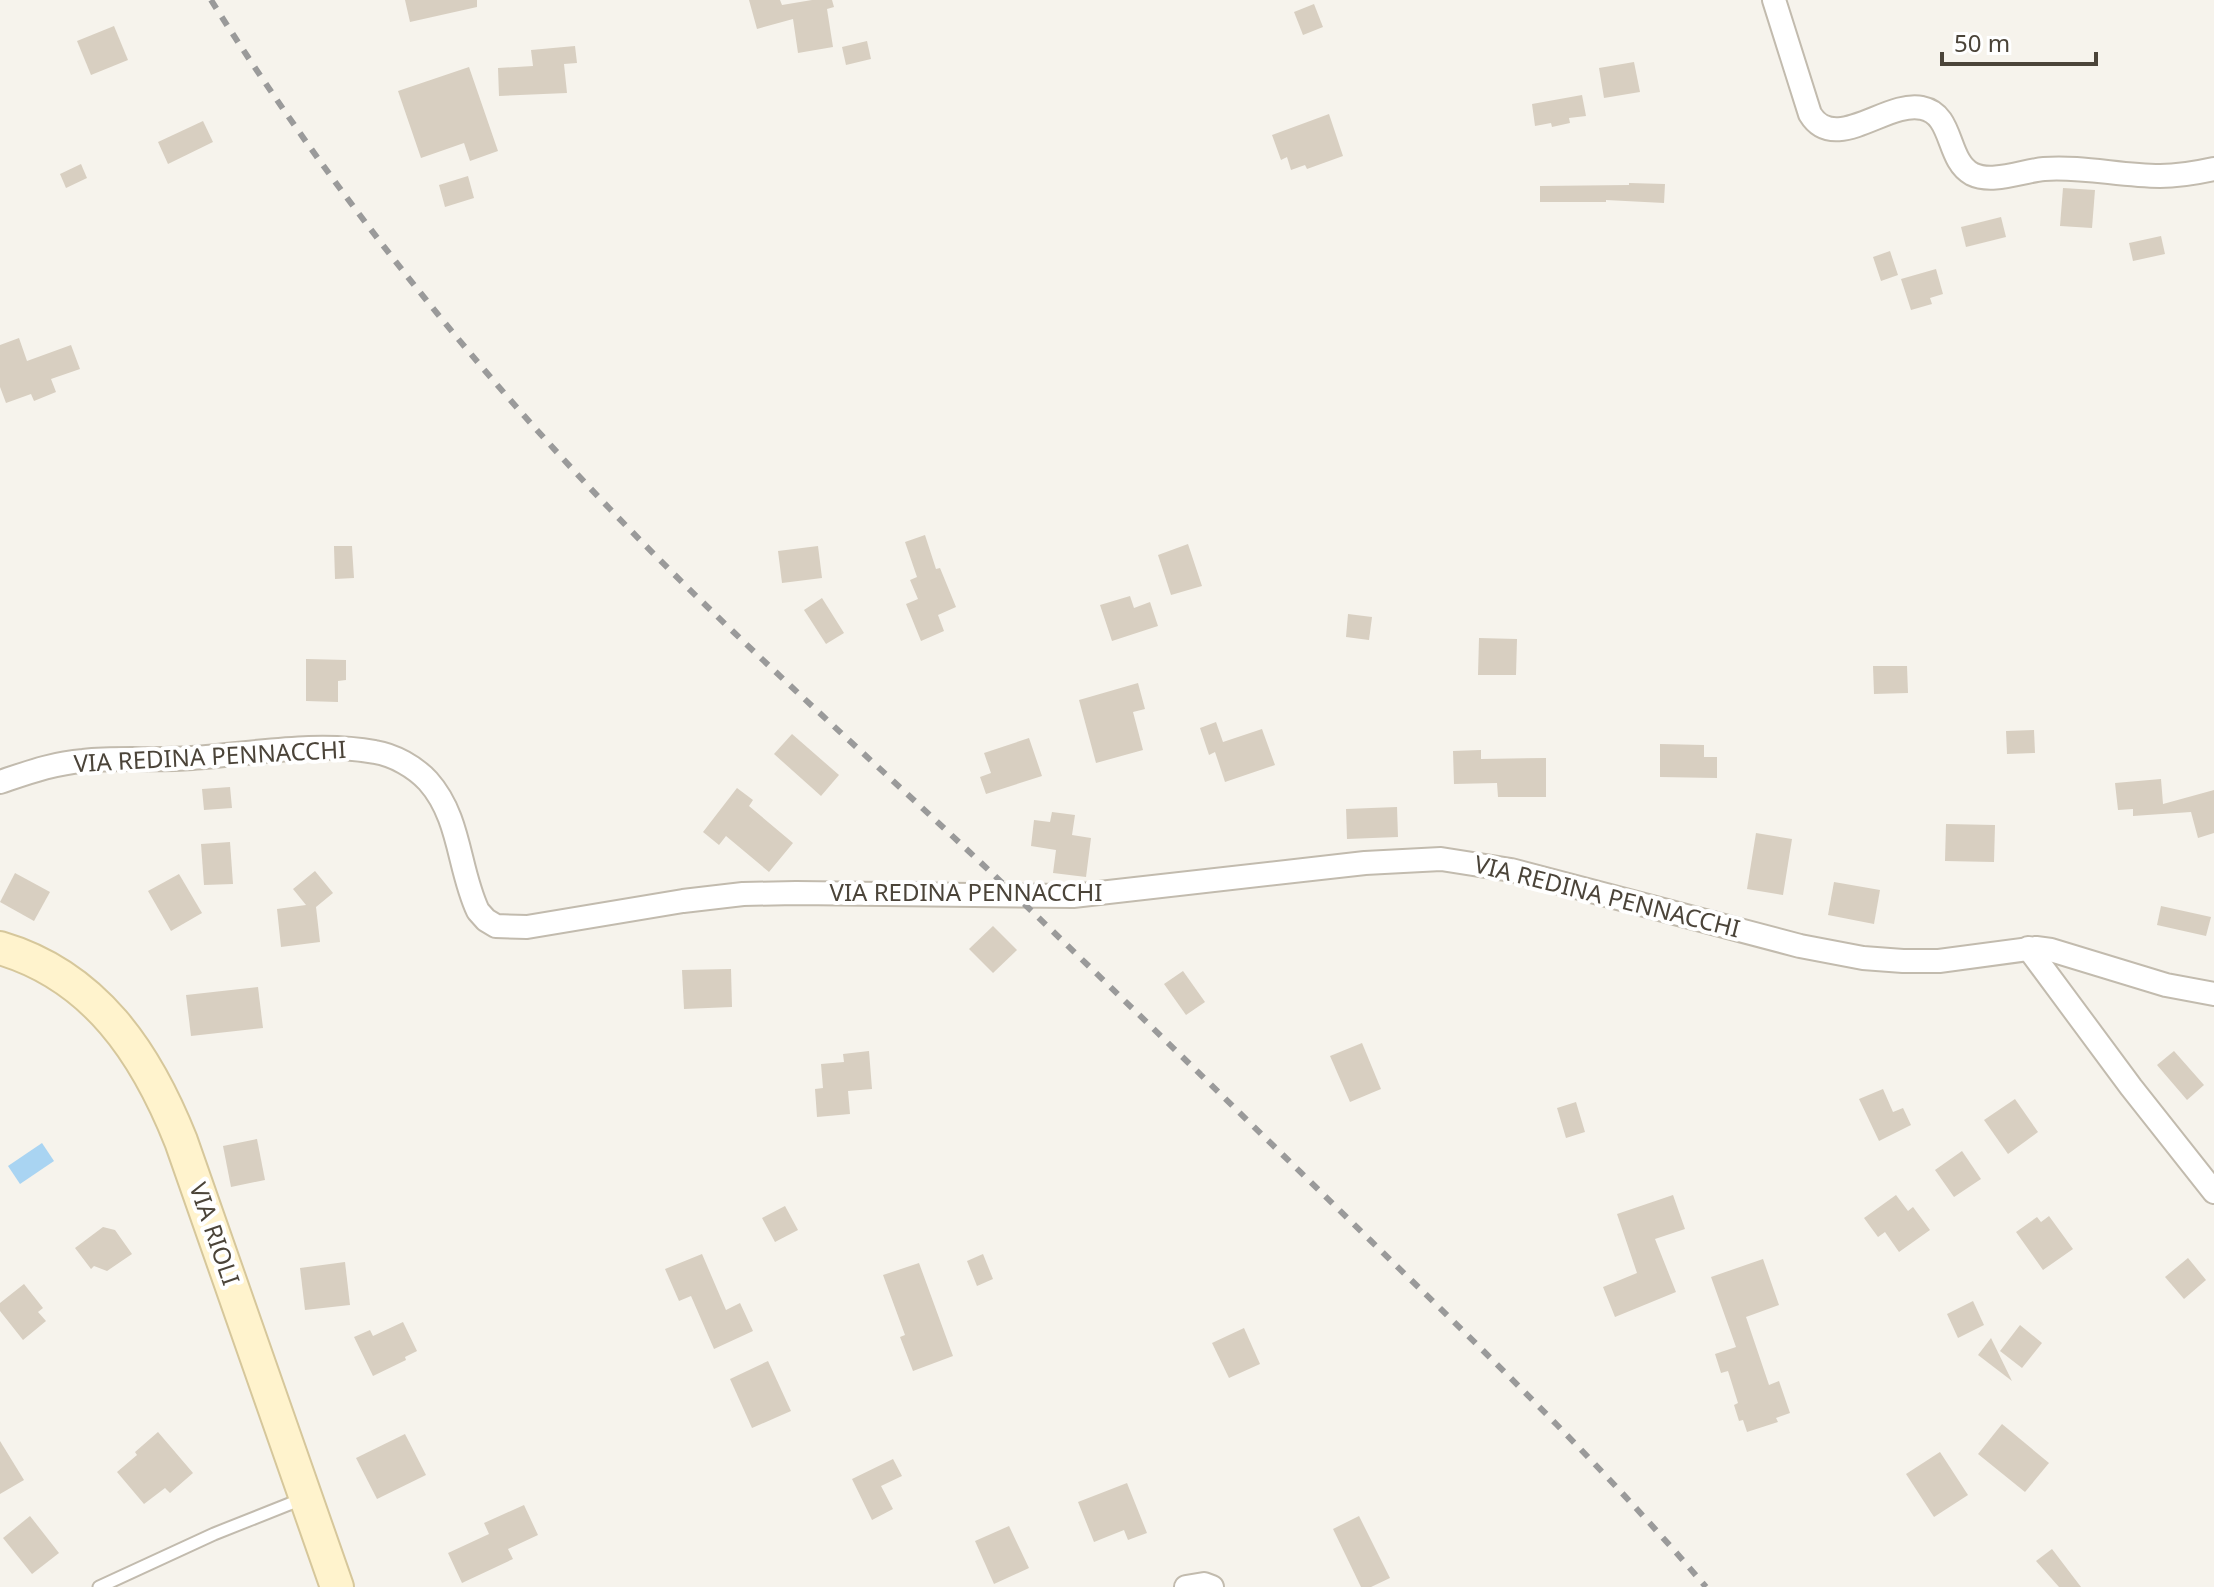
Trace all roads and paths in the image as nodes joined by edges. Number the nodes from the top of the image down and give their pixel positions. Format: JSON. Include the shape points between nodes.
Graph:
{"nodes":[{"id":1,"x":1774,"y":0,"type":"edge"},
{"id":2,"x":2214,"y":169,"type":"edge"},
{"id":3,"x":0,"y":782,"type":"edge"},
{"id":4,"x":0,"y":948,"type":"edge"},
{"id":5,"x":2028,"y":948,"type":"junction"},
{"id":6,"x":2214,"y":994,"type":"edge"},
{"id":7,"x":2214,"y":1192,"type":"edge"},
{"id":8,"x":306,"y":1498,"type":"junction"},
{"id":9,"x":99,"y":1587,"type":"edge"},
{"id":10,"x":337,"y":1587,"type":"edge"},
{"id":11,"x":1186,"y":1587,"type":"edge"},
{"id":12,"x":1212,"y":1587,"type":"edge"}],
"edges":[{"from":1,"to":2,"type":"street","via":[[1810,114],[1827,129],[1849,128],[1896,110],[1928,109],[1944,127],[1959,161],[1980,177],[2057,169],[2159,176]]},
{"from":3,"to":5,"type":"street","name":"VIA REDINA PENNACCHI","via":[[82,761],[307,749],[385,754],[416,770],[434,789],[453,827],[478,911],[492,924],[505,927],[743,894],[1073,896],[1441,859],[1543,877],[1849,956],[1939,961]]},
{"from":4,"to":8,"type":"main road","name":"VIA RIOLI","via":[[40,963],[84,993],[117,1025],[155,1082],[181,1141]]},
{"from":5,"to":6,"type":"street","name":"VIA REDINA PENNACCHI"},
{"from":5,"to":7,"type":"street"},
{"from":8,"to":9,"type":"lane"},
{"from":8,"to":10,"type":"main road","name":"VIA RIOLI"},
{"from":11,"to":12,"type":"street"}]}
